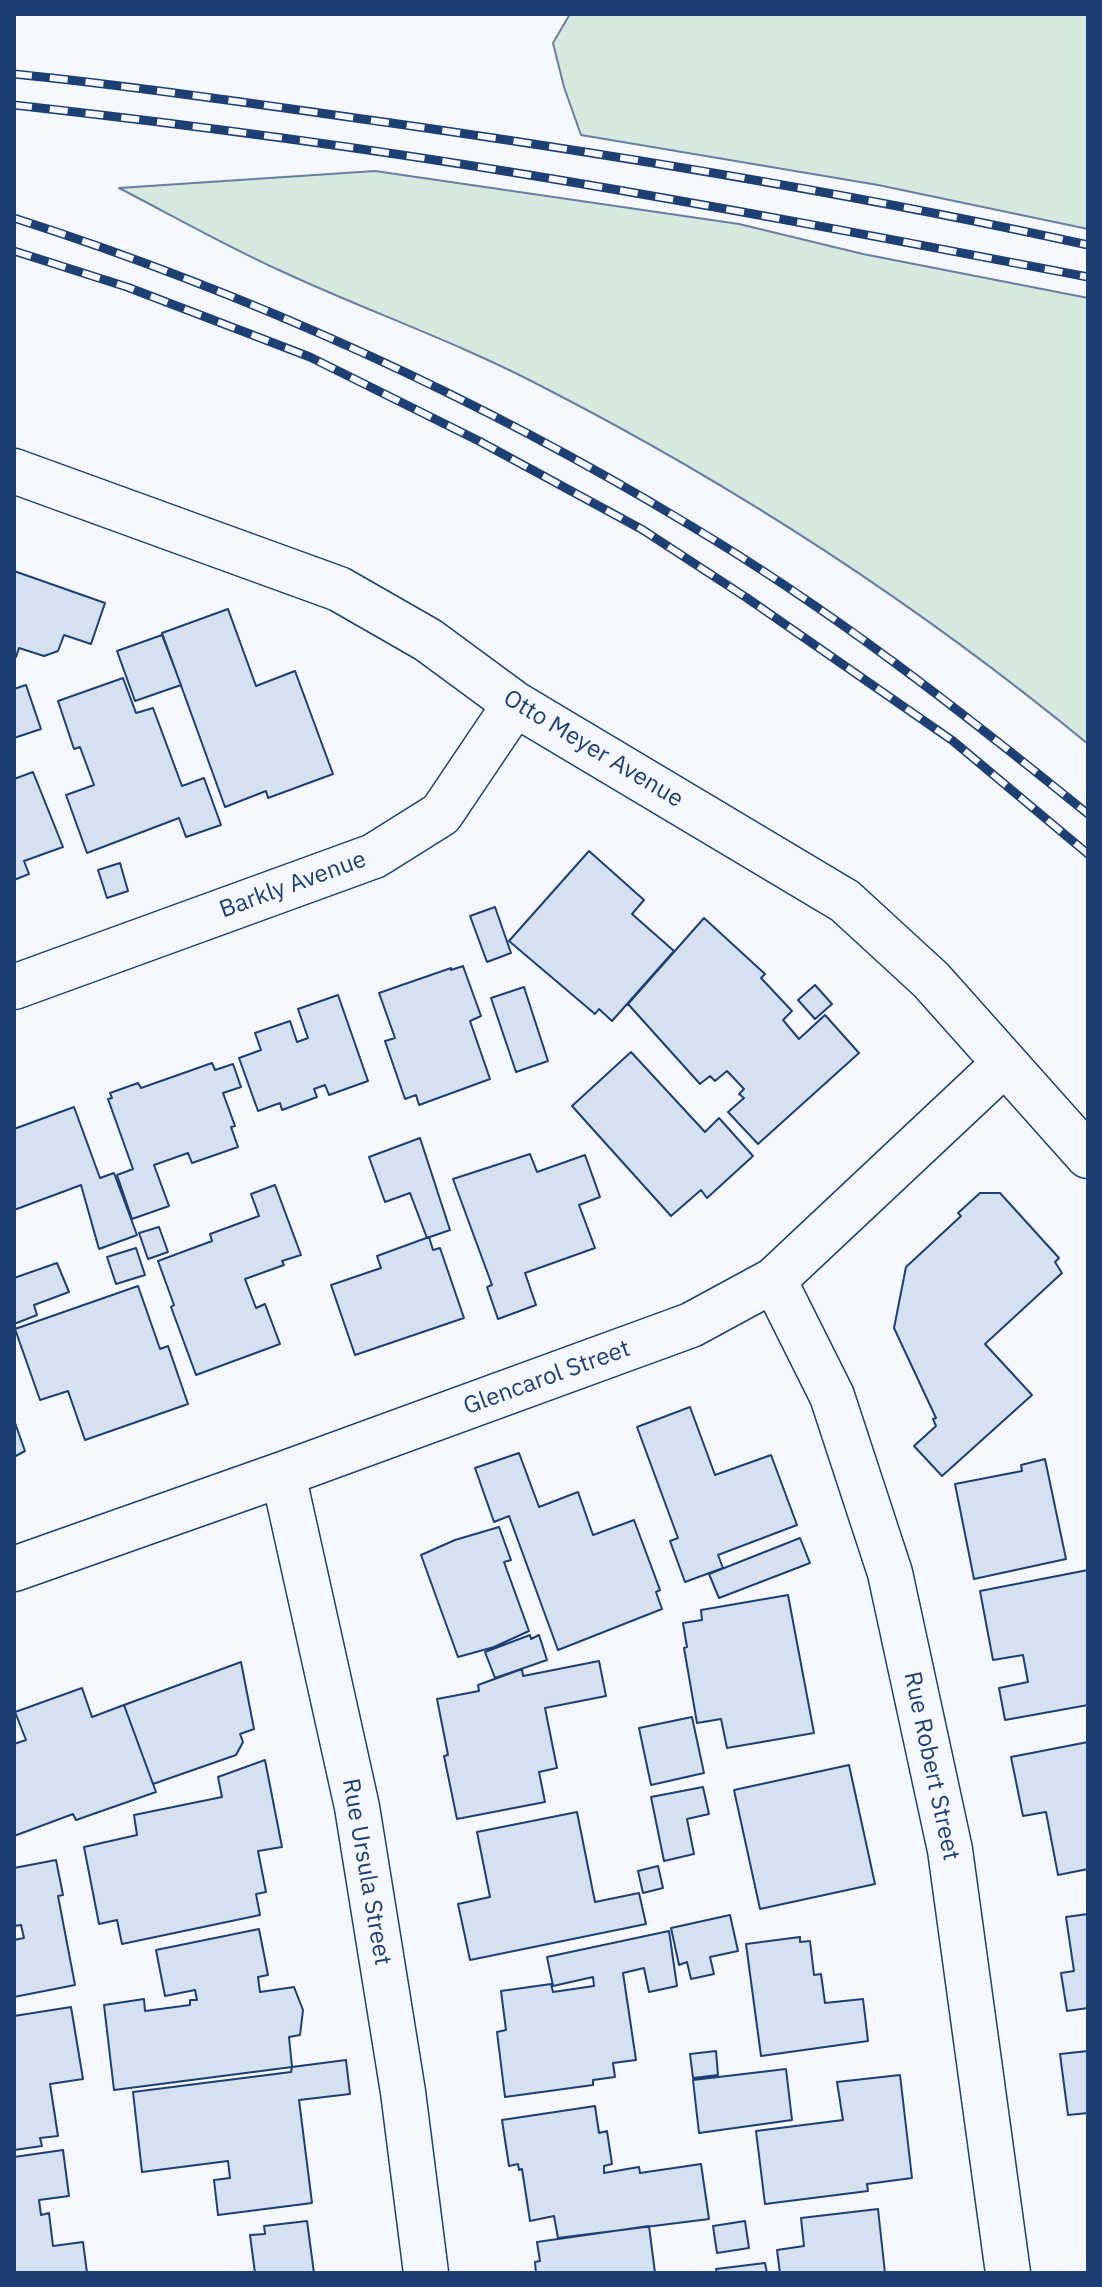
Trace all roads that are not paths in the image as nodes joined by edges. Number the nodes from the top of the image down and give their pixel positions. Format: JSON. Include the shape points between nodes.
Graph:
{"nodes":[{"id":1,"x":14,"y":471,"type":"edge"},
{"id":2,"x":515,"y":704,"type":"junction"},
{"id":3,"x":14,"y":987,"type":"edge"},
{"id":4,"x":1005,"y":1063,"type":"junction"},
{"id":5,"x":1088,"y":1156,"type":"edge"},
{"id":6,"x":774,"y":1280,"type":"junction"},
{"id":7,"x":283,"y":1474,"type":"junction"},
{"id":8,"x":14,"y":1569,"type":"edge"},
{"id":9,"x":426,"y":2273,"type":"edge"},
{"id":10,"x":1008,"y":2273,"type":"edge"}],
"edges":[{"from":1,"to":2,"type":"street","name":"Otto Meyer Avenue","via":[[339,589],[428,640]]},
{"from":2,"to":3,"type":"street","name":"Barkly Avenue","via":[[441,814],[374,856]]},
{"from":2,"to":4,"type":"street","name":"Otto Meyer Avenue","via":[[845,901],[931,980]]},
{"from":4,"to":5,"type":"street","name":"Otto Meyer Avenue"},
{"from":4,"to":6,"type":"street","name":"Glencarol Street"},
{"from":6,"to":7,"type":"street","name":"Glencarol Street","via":[[691,1325]]},
{"from":6,"to":10,"type":"street","name":"Rue Robert Street","via":[[832,1396],[890,1573],[950,1850]]},
{"from":7,"to":8,"type":"street","name":"Glencarol Street"},
{"from":7,"to":9,"type":"street","name":"Rue Ursula Street","via":[[357,1807]]}]}
